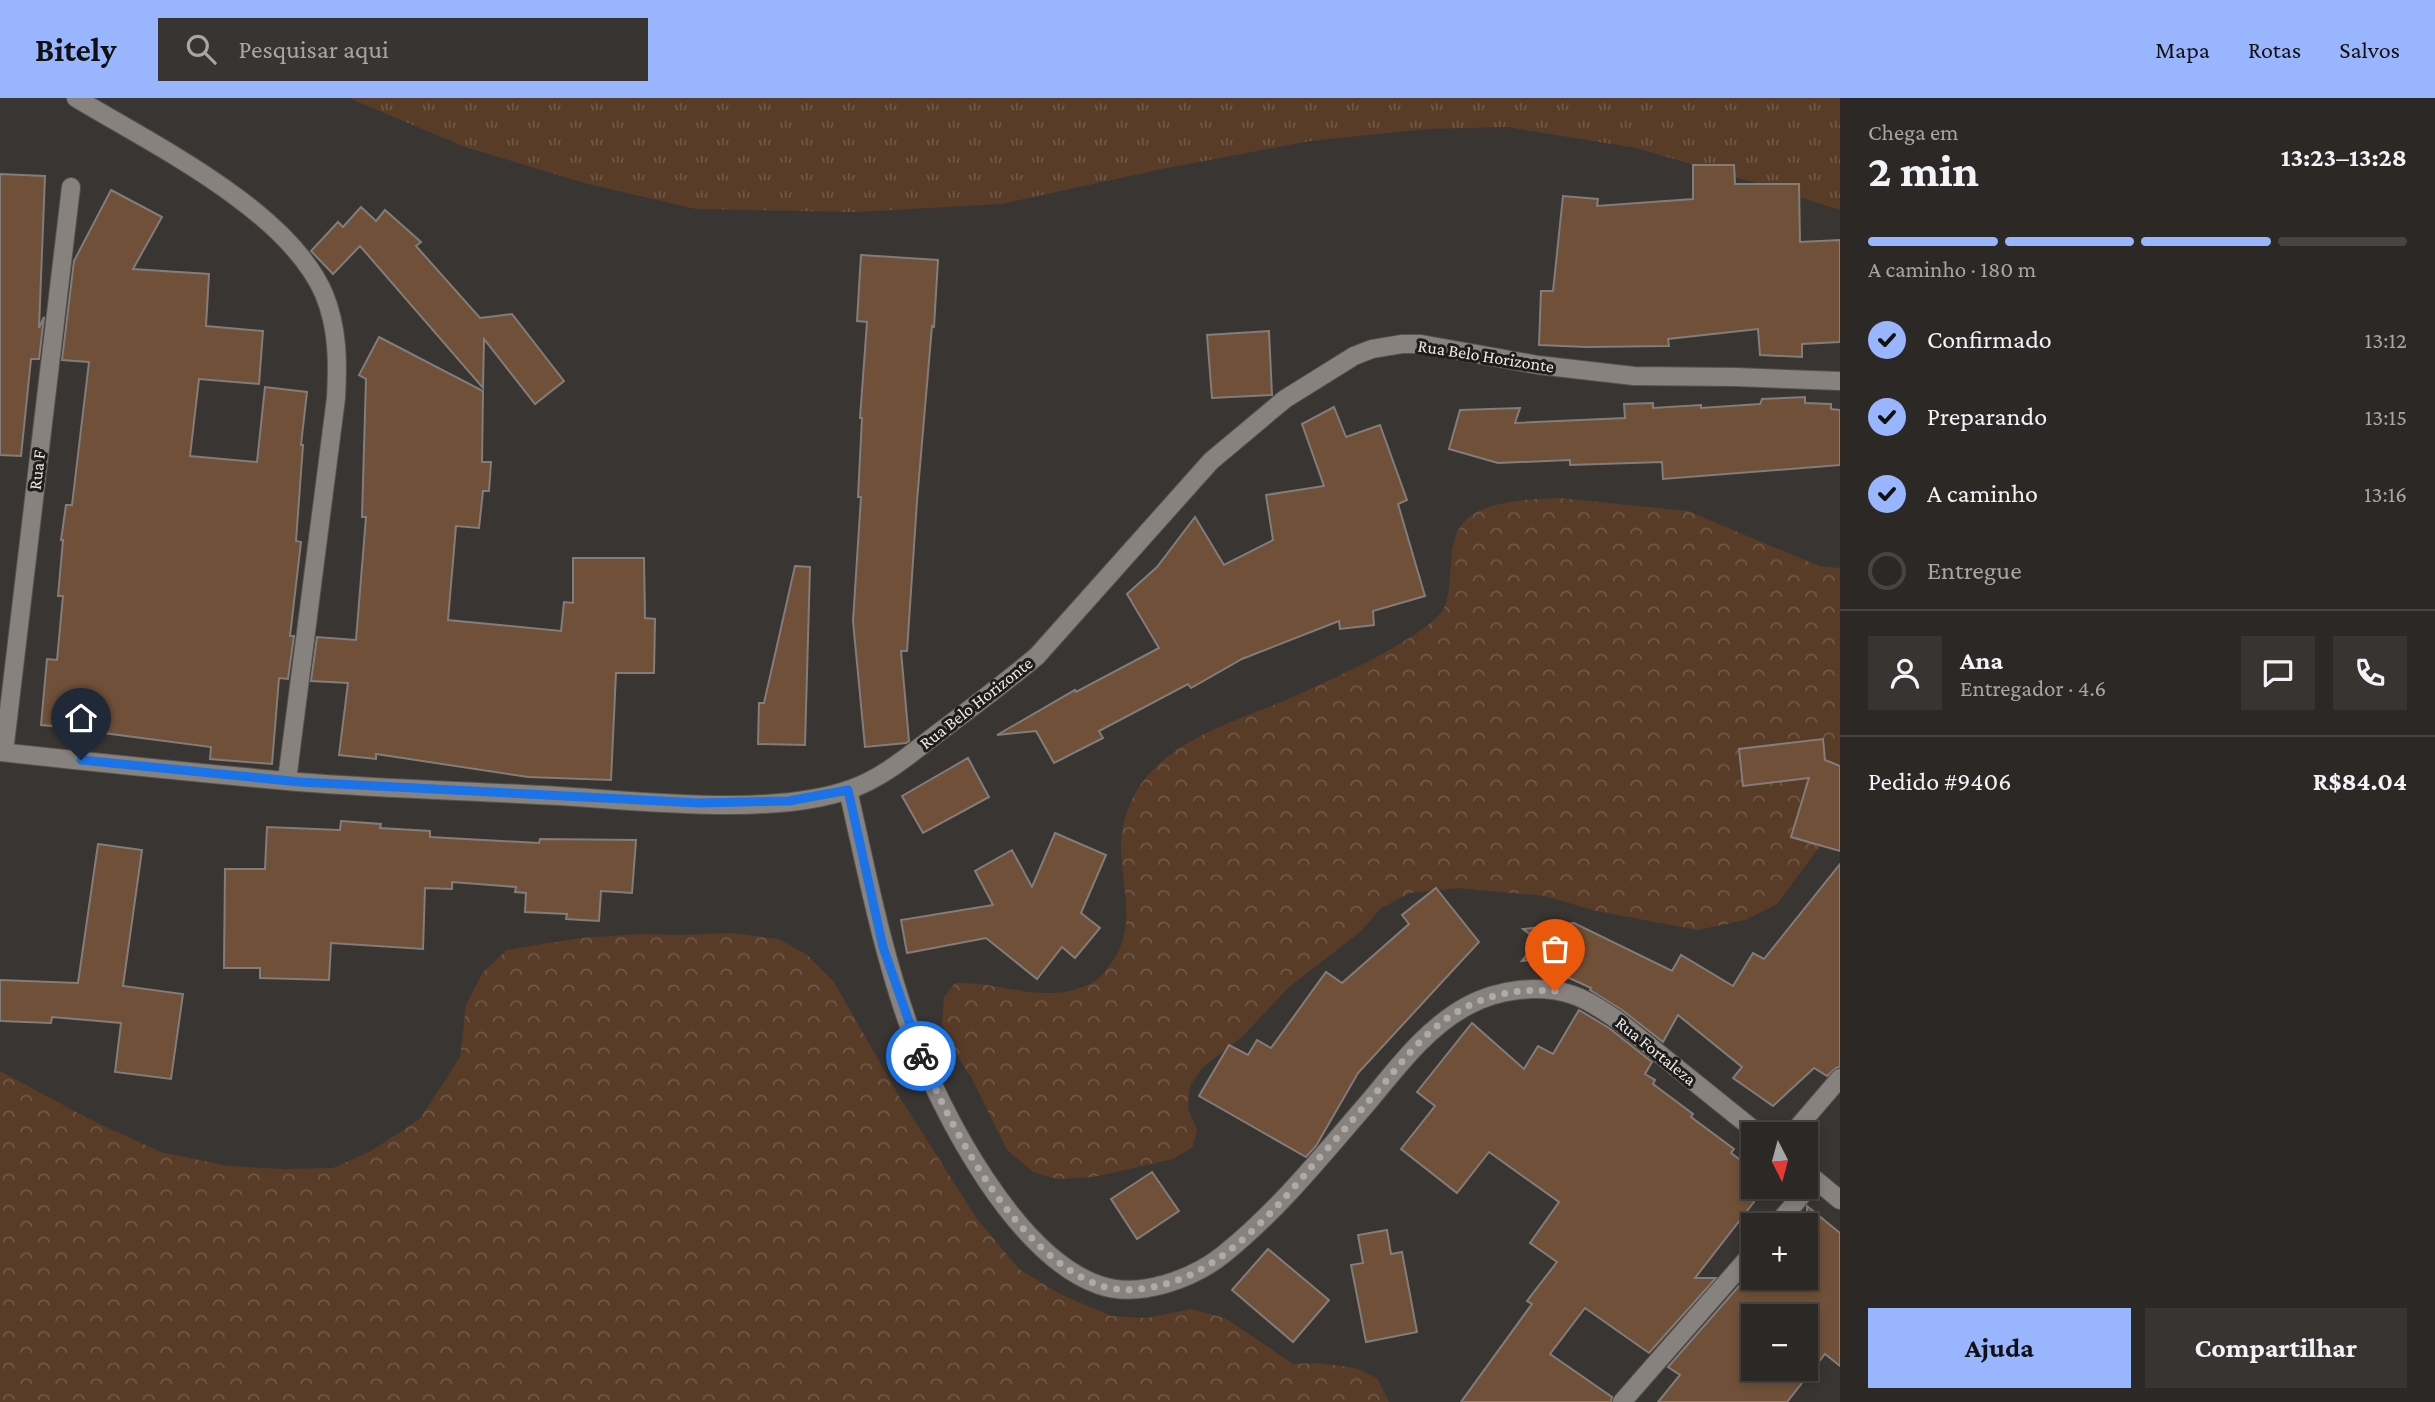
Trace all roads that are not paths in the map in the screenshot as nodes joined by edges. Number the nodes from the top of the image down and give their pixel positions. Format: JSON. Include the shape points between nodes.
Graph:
{"nodes":[{"id":1,"x":76,"y":98,"type":"edge"},
{"id":2,"x":71,"y":187,"type":"dead end"},
{"id":3,"x":1840,"y":381,"type":"edge"},
{"id":4,"x":2,"y":752,"type":"edge"},
{"id":5,"x":287,"y":780,"type":"junction"},
{"id":6,"x":848,"y":790,"type":"junction"},
{"id":7,"x":1840,"y":1078,"type":"edge"},
{"id":8,"x":1744,"y":1122,"type":"edge"},
{"id":9,"x":1802,"y":1122,"type":"edge"},
{"id":10,"x":1818,"y":1182,"type":"edge"},
{"id":11,"x":1840,"y":1200,"type":"edge"},
{"id":12,"x":1741,"y":1266,"type":"edge"},
{"id":13,"x":1622,"y":1402,"type":"edge"}],
"edges":[{"from":1,"to":5,"type":"street","via":[[212,181],[275,230],[313,274],[332,318],[338,365],[336,398]]},
{"from":2,"to":4,"type":"street","name":"Rua F"},
{"from":3,"to":6,"type":"street","name":"Rua Belo Horizonte","via":[[1634,376],[1421,344],[1387,345],[1354,356],[1285,399],[1211,461],[1037,656],[905,758]]},
{"from":4,"to":5,"type":"street","name":"Rua Belo Horizonte"},
{"from":5,"to":6,"type":"street","name":"Rua Belo Horizonte","via":[[699,803],[789,801]]},
{"from":6,"to":8,"type":"street","name":"Rua Fortaleza","via":[[883,947],[937,1094],[963,1145],[1027,1232],[1058,1262],[1100,1286],[1141,1289],[1170,1282],[1222,1255],[1269,1214],[1431,1031],[1468,1006],[1499,993],[1555,991],[1593,1004]]},
{"from":7,"to":9,"type":"street"},
{"from":10,"to":11,"type":"street"},
{"from":12,"to":13,"type":"street"}]}
